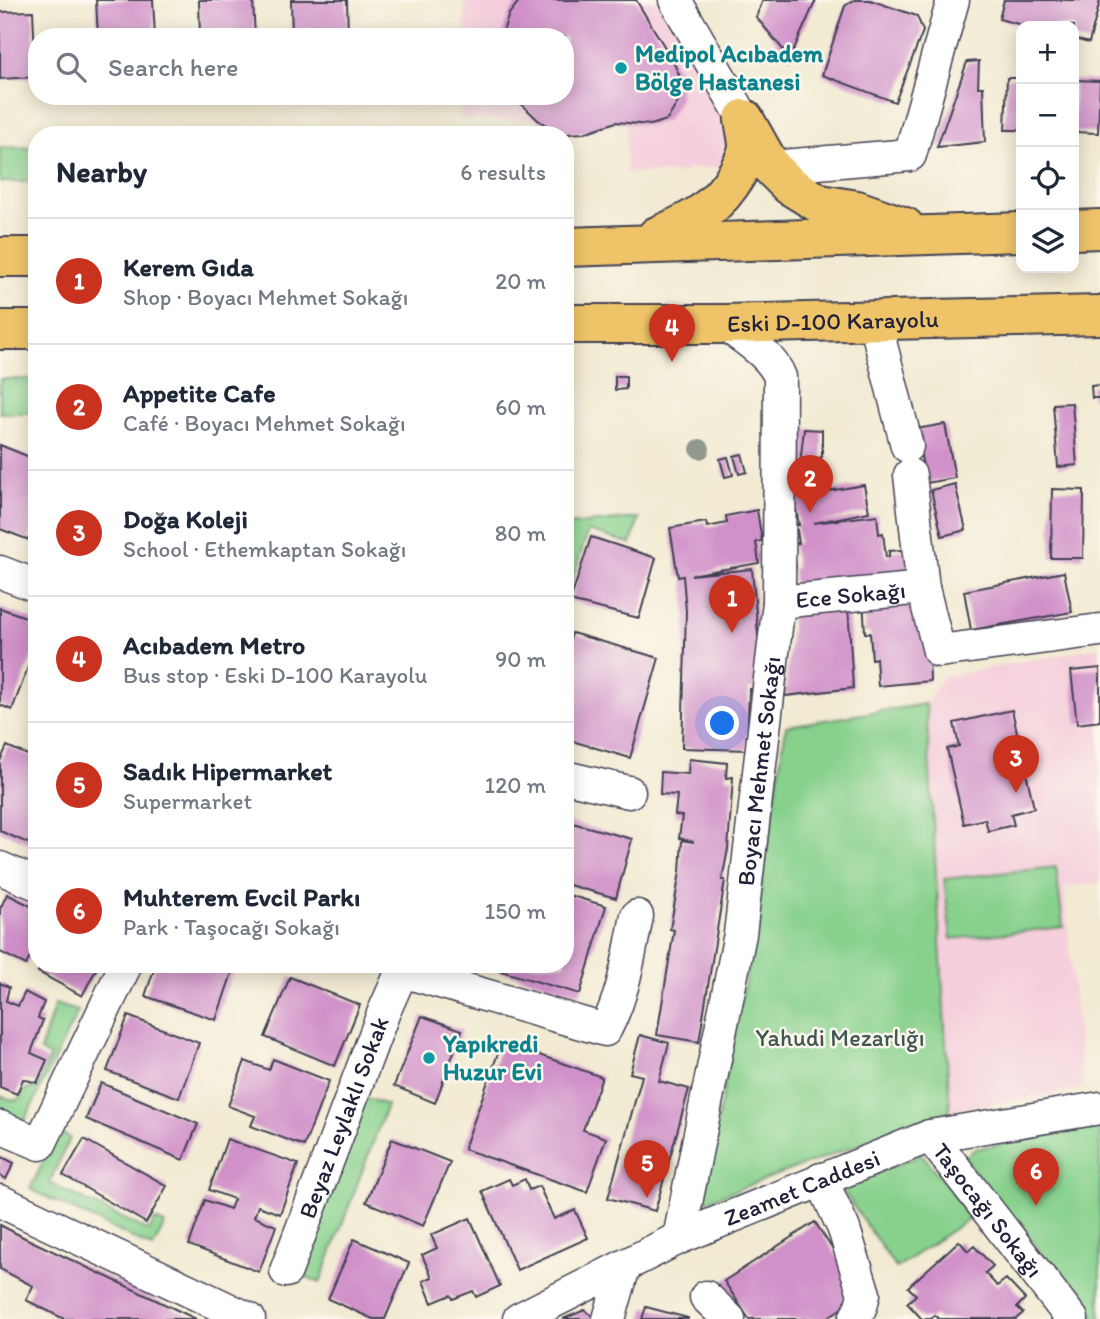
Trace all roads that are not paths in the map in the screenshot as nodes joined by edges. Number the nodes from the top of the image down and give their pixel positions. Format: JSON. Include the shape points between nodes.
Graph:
{"nodes":[{"id":1,"x":675,"y":0,"type":"edge"},
{"id":2,"x":953,"y":0,"type":"edge"},
{"id":3,"x":744,"y":119,"type":"junction"},
{"id":4,"x":771,"y":167,"type":"junction"},
{"id":5,"x":1100,"y":229,"type":"edge"},
{"id":6,"x":1079,"y":230,"type":"edge"},
{"id":7,"x":1016,"y":232,"type":"edge"},
{"id":8,"x":926,"y":234,"type":"junction"},
{"id":9,"x":639,"y":243,"type":"junction"},
{"id":10,"x":574,"y":247,"type":"edge"},
{"id":11,"x":0,"y":257,"type":"edge"},
{"id":12,"x":28,"y":257,"type":"edge"},
{"id":13,"x":1100,"y":315,"type":"edge"},
{"id":14,"x":875,"y":322,"type":"junction"},
{"id":15,"x":574,"y":324,"type":"edge"},
{"id":16,"x":724,"y":324,"type":"junction"},
{"id":17,"x":0,"y":330,"type":"edge"},
{"id":18,"x":28,"y":330,"type":"edge"},
{"id":19,"x":0,"y":572,"type":"edge"},
{"id":20,"x":28,"y":583,"type":"edge"},
{"id":21,"x":923,"y":587,"type":"junction"},
{"id":22,"x":779,"y":602,"type":"junction"},
{"id":23,"x":1100,"y":630,"type":"edge"},
{"id":24,"x":574,"y":779,"type":"edge"},
{"id":25,"x":629,"y":792,"type":"dead end"},
{"id":26,"x":0,"y":869,"type":"edge"},
{"id":27,"x":28,"y":880,"type":"edge"},
{"id":28,"x":637,"y":916,"type":"dead end"},
{"id":29,"x":121,"y":973,"type":"edge"},
{"id":30,"x":402,"y":973,"type":"edge"},
{"id":31,"x":420,"y":973,"type":"edge"},
{"id":32,"x":1100,"y":1108,"type":"edge"},
{"id":33,"x":0,"y":1127,"type":"edge"},
{"id":34,"x":930,"y":1136,"type":"junction"},
{"id":35,"x":821,"y":1179,"type":"junction"},
{"id":36,"x":0,"y":1201,"type":"edge"},
{"id":37,"x":679,"y":1238,"type":"junction"},
{"id":38,"x":624,"y":1267,"type":"junction"},
{"id":39,"x":286,"y":1271,"type":"dead end"},
{"id":40,"x":706,"y":1297,"type":"dead end"},
{"id":41,"x":249,"y":1319,"type":"edge"},
{"id":42,"x":519,"y":1319,"type":"edge"},
{"id":43,"x":609,"y":1319,"type":"edge"},
{"id":44,"x":729,"y":1319,"type":"edge"},
{"id":45,"x":855,"y":1319,"type":"edge"},
{"id":46,"x":1072,"y":1319,"type":"edge"}],
"edges":[{"from":1,"to":3,"type":"street"},
{"from":2,"to":4,"type":"street","via":[[910,155]]},
{"from":3,"to":4,"type":"highway"},
{"from":3,"to":9,"type":"highway","via":[[747,156],[712,207]]},
{"from":4,"to":8,"type":"highway","via":[[789,185],[820,204]]},
{"from":5,"to":6,"type":"highway"},
{"from":7,"to":8,"type":"highway"},
{"from":8,"to":9,"type":"highway"},
{"from":9,"to":10,"type":"highway"},
{"from":11,"to":12,"type":"highway"},
{"from":13,"to":14,"type":"highway","name":"Eski D-100 Karayolu"},
{"from":14,"to":16,"type":"highway","name":"Eski D-100 Karayolu"},
{"from":14,"to":21,"type":"street","via":[[908,461]]},
{"from":15,"to":16,"type":"highway","name":"Eski D-100 Karayolu"},
{"from":16,"to":22,"type":"street","name":"Boyacı Mehmet Sokağı","via":[[768,359],[780,377]]},
{"from":17,"to":18,"type":"highway"},
{"from":19,"to":20,"type":"street"},
{"from":21,"to":22,"type":"street","name":"Ece Sokağı"},
{"from":21,"to":23,"type":"street","via":[[939,651]]},
{"from":22,"to":37,"type":"street","name":"Boyacı Mehmet Sokağı","via":[[740,934]]},
{"from":24,"to":25,"type":"street"},
{"from":26,"to":27,"type":"street"},
{"from":28,"to":31,"type":"street","via":[[618,1000],[605,1030]]},
{"from":29,"to":33,"type":"street","via":[[40,1144]]},
{"from":30,"to":39,"type":"street","name":"Beyaz Leylaklı Sokak"},
{"from":32,"to":34,"type":"street","name":"Zeamet Caddesi"},
{"from":34,"to":35,"type":"street","name":"Zeamet Caddesi"},
{"from":34,"to":46,"type":"street","name":"Taşocağı Sokağı"},
{"from":35,"to":37,"type":"street","name":"Zeamet Caddesi"},
{"from":35,"to":45,"type":"street","via":[[844,1229],[864,1294]]},
{"from":36,"to":41,"type":"street"},
{"from":37,"to":38,"type":"street","name":"Zeamet Caddesi"},
{"from":38,"to":42,"type":"street","name":"Zeamet Caddesi"},
{"from":38,"to":43,"type":"street"},
{"from":40,"to":44,"type":"street"}]}
